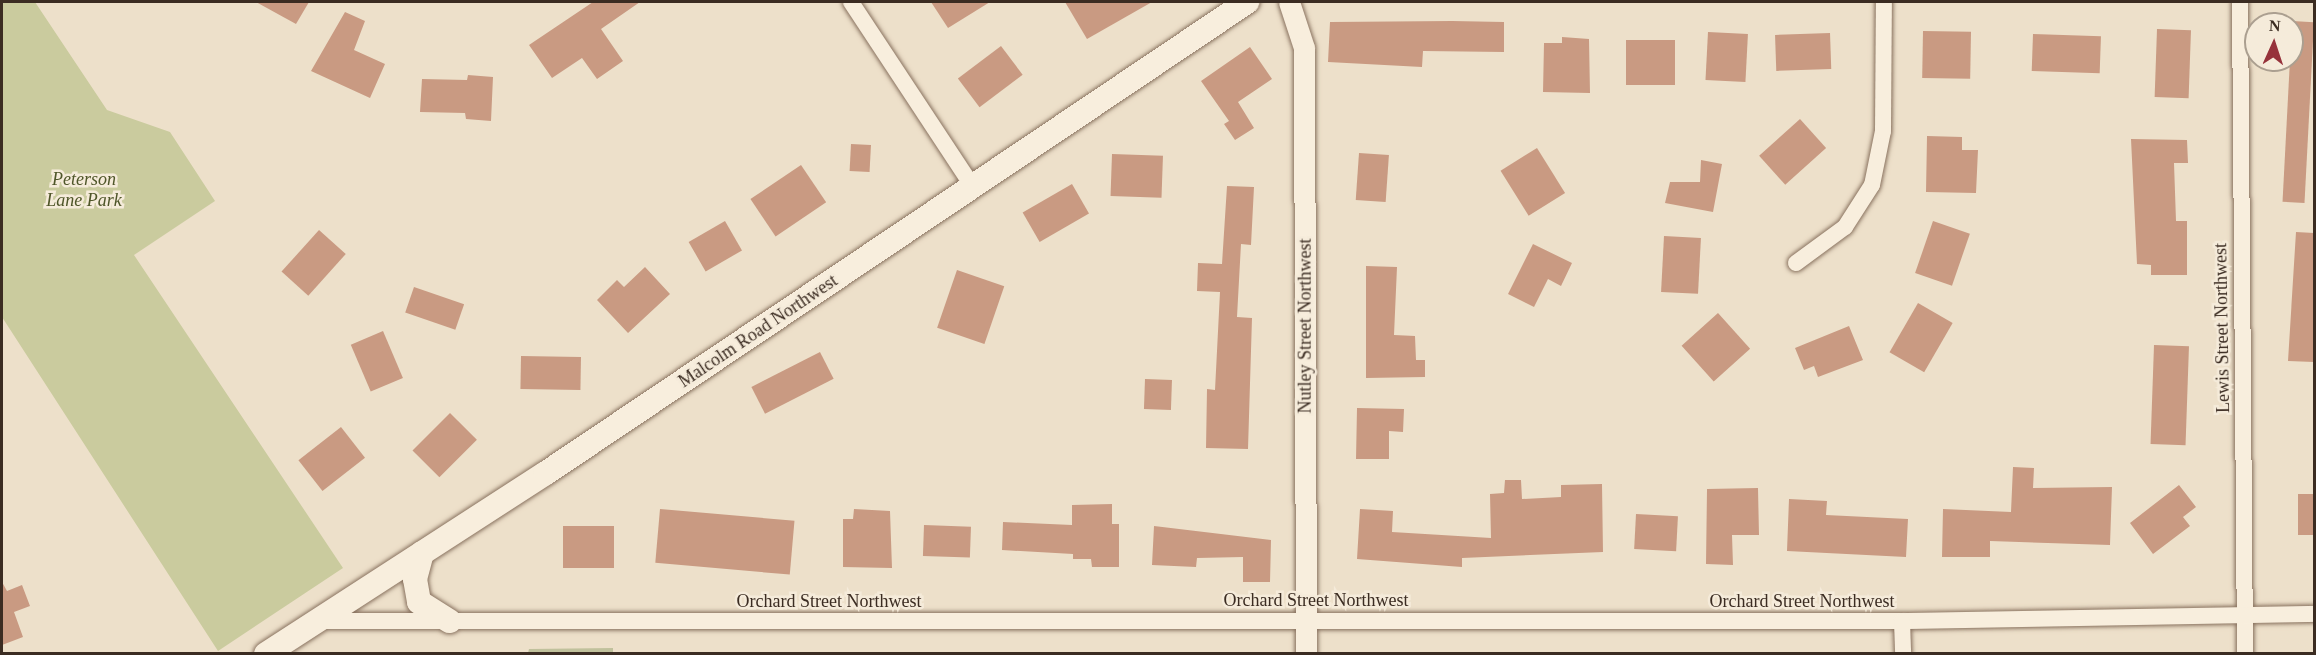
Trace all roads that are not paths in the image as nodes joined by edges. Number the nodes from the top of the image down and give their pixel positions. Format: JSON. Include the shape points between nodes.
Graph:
{"nodes":[{"id":1,"x":851,"y":2,"type":"edge"},
{"id":2,"x":1246,"y":2,"type":"edge"},
{"id":3,"x":1289,"y":2,"type":"edge"},
{"id":4,"x":1884,"y":2,"type":"edge"},
{"id":5,"x":2240,"y":2,"type":"edge"},
{"id":6,"x":973,"y":187,"type":"junction"},
{"id":7,"x":1796,"y":263,"type":"dead end"},
{"id":8,"x":422,"y":553,"type":"junction"},
{"id":9,"x":2314,"y":614,"type":"edge"},
{"id":10,"x":2246,"y":616,"type":"junction"},
{"id":11,"x":1305,"y":619,"type":"junction"},
{"id":12,"x":316,"y":621,"type":"junction"},
{"id":13,"x":449,"y":621,"type":"junction"},
{"id":14,"x":1902,"y":621,"type":"junction"},
{"id":15,"x":266,"y":654,"type":"edge"},
{"id":16,"x":1306,"y":654,"type":"edge"},
{"id":17,"x":1903,"y":654,"type":"edge"},
{"id":18,"x":2245,"y":654,"type":"edge"}],
"edges":[{"from":1,"to":6,"type":"street"},
{"from":2,"to":6,"type":"main road","name":"Malcolm Road Northwest"},
{"from":3,"to":11,"type":"street","name":"Nutley Street Northwest","via":[[1304,48]]},
{"from":4,"to":7,"type":"street","via":[[1883,131],[1872,185],[1845,227]]},
{"from":5,"to":10,"type":"street","name":"Lewis Street Northwest"},
{"from":6,"to":8,"type":"main road","name":"Malcolm Road Northwest"},
{"from":8,"to":12,"type":"main road","name":"Malcolm Road Northwest"},
{"from":8,"to":13,"type":"main road","via":[[415,579],[419,602]]},
{"from":9,"to":10,"type":"street","name":"Orchard Street Northwest"},
{"from":10,"to":14,"type":"street","name":"Orchard Street Northwest"},
{"from":10,"to":18,"type":"street","name":"Lewis Street Northwest"},
{"from":11,"to":13,"type":"street","name":"Orchard Street Northwest"},
{"from":11,"to":14,"type":"street","name":"Orchard Street Northwest"},
{"from":11,"to":16,"type":"street","name":"Nutley Street Northwest"},
{"from":12,"to":13,"type":"street","name":"Orchard Street Northwest"},
{"from":12,"to":15,"type":"main road","name":"Malcolm Road Northwest"},
{"from":14,"to":17,"type":"street"}]}
